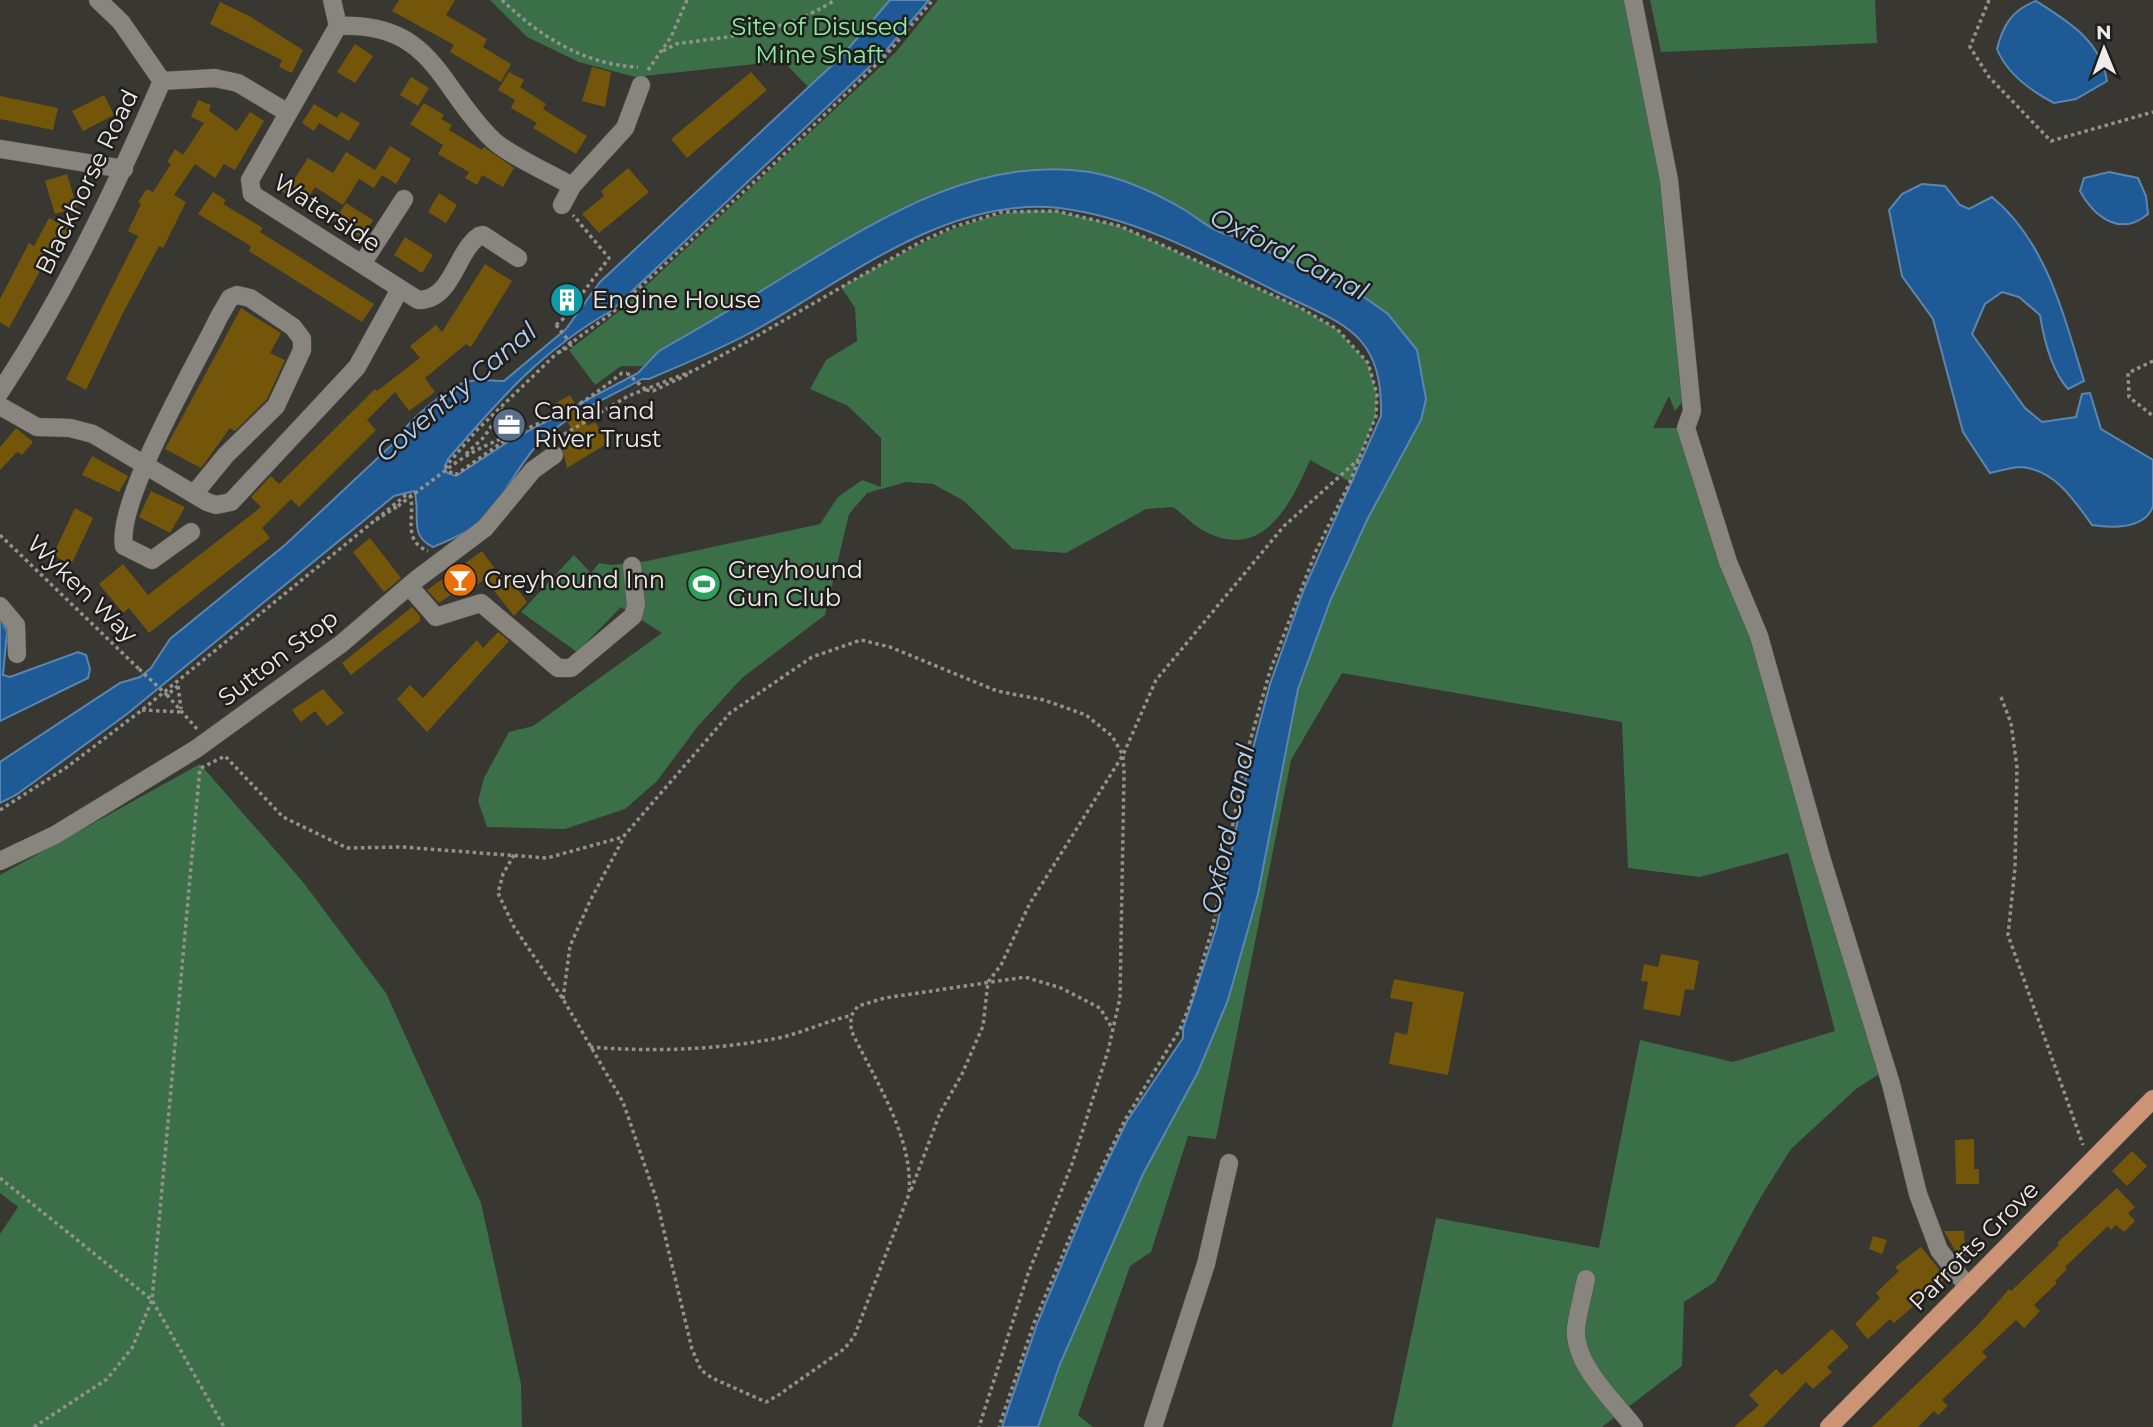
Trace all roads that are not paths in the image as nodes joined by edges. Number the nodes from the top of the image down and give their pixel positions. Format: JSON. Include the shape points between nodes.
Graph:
{"nodes":[{"id":1,"x":98,"y":0,"type":"edge"},
{"id":2,"x":332,"y":0,"type":"edge"},
{"id":3,"x":1633,"y":0,"type":"edge"},
{"id":4,"x":338,"y":26,"type":"junction"},
{"id":5,"x":162,"y":81,"type":"junction"},
{"id":6,"x":641,"y":85,"type":"road end"},
{"id":7,"x":288,"y":113,"type":"junction"},
{"id":8,"x":0,"y":149,"type":"edge"},
{"id":9,"x":124,"y":169,"type":"junction"},
{"id":10,"x":572,"y":186,"type":"junction"},
{"id":11,"x":404,"y":199,"type":"dead end"},
{"id":12,"x":562,"y":205,"type":"road end"},
{"id":13,"x":518,"y":258,"type":"dead end"},
{"id":14,"x":362,"y":264,"type":"junction"},
{"id":15,"x":400,"y":289,"type":"junction"},
{"id":16,"x":0,"y":392,"type":"edge"},
{"id":17,"x":0,"y":406,"type":"edge"},
{"id":18,"x":551,"y":449,"type":"road end"},
{"id":19,"x":145,"y":465,"type":"junction"},
{"id":20,"x":200,"y":498,"type":"junction"},
{"id":21,"x":191,"y":533,"type":"dead end"},
{"id":22,"x":632,"y":566,"type":"dead end"},
{"id":23,"x":409,"y":586,"type":"junction"},
{"id":24,"x":0,"y":606,"type":"edge"},
{"id":25,"x":17,"y":654,"type":"dead end"},
{"id":26,"x":0,"y":861,"type":"edge"},
{"id":27,"x":2153,"y":1099,"type":"edge"},
{"id":28,"x":1229,"y":1163,"type":"dead end"},
{"id":29,"x":1586,"y":1279,"type":"dead end"},
{"id":30,"x":1968,"y":1287,"type":"junction"},
{"id":31,"x":1153,"y":1427,"type":"edge"},
{"id":32,"x":1634,"y":1427,"type":"edge"},
{"id":33,"x":1829,"y":1427,"type":"edge"}],
"edges":[{"from":1,"to":5,"type":"street","name":"Blackhorse Road","via":[[121,22]]},
{"from":2,"to":4,"type":"street"},
{"from":3,"to":30,"type":"street","via":[[1669,180],[1692,411],[1686,428],[1728,562],[1759,636],[1891,1084],[1918,1194],[1939,1250]]},
{"from":4,"to":7,"type":"street","name":"Waterside"},
{"from":4,"to":10,"type":"street","via":[[359,25],[401,37],[435,63],[494,141]]},
{"from":5,"to":7,"type":"street","via":[[215,78],[239,83]]},
{"from":5,"to":9,"type":"street","name":"Blackhorse Road"},
{"from":6,"to":10,"type":"street","via":[[625,128]]},
{"from":7,"to":14,"type":"street","name":"Waterside","via":[[250,180],[252,194]]},
{"from":8,"to":9,"type":"street"},
{"from":9,"to":16,"type":"street","name":"Blackhorse Road","via":[[57,302]]},
{"from":10,"to":12,"type":"street"},
{"from":11,"to":14,"type":"street"},
{"from":13,"to":15,"type":"street","name":"Waterside","via":[[479,236],[442,290],[418,300]]},
{"from":14,"to":15,"type":"street","name":"Waterside"},
{"from":15,"to":20,"type":"street","via":[[357,367],[232,502],[216,505]]},
{"from":17,"to":19,"type":"street","via":[[37,427],[93,433]]},
{"from":18,"to":23,"type":"street","name":"Sutton Stop","via":[[492,523]]},
{"from":19,"to":20,"type":"street"},
{"from":19,"to":20,"type":"street","via":[[230,298],[250,298],[293,327],[302,339],[302,350],[276,406],[226,455]]},
{"from":19,"to":21,"type":"street","via":[[122,532],[124,546],[152,560]]},
{"from":22,"to":23,"type":"street","via":[[633,616],[571,668],[558,668],[481,603],[436,617]]},
{"from":23,"to":26,"type":"street","name":"Sutton Stop","via":[[341,644],[196,749],[55,835]]},
{"from":24,"to":25,"type":"street","via":[[16,625]]},
{"from":27,"to":30,"type":"main road","name":"Parrotts Grove"},
{"from":28,"to":31,"type":"street","via":[[1206,1265]]},
{"from":29,"to":32,"type":"street","via":[[1578,1342],[1597,1380]]},
{"from":30,"to":33,"type":"main road","name":"Parrotts Grove"}]}
